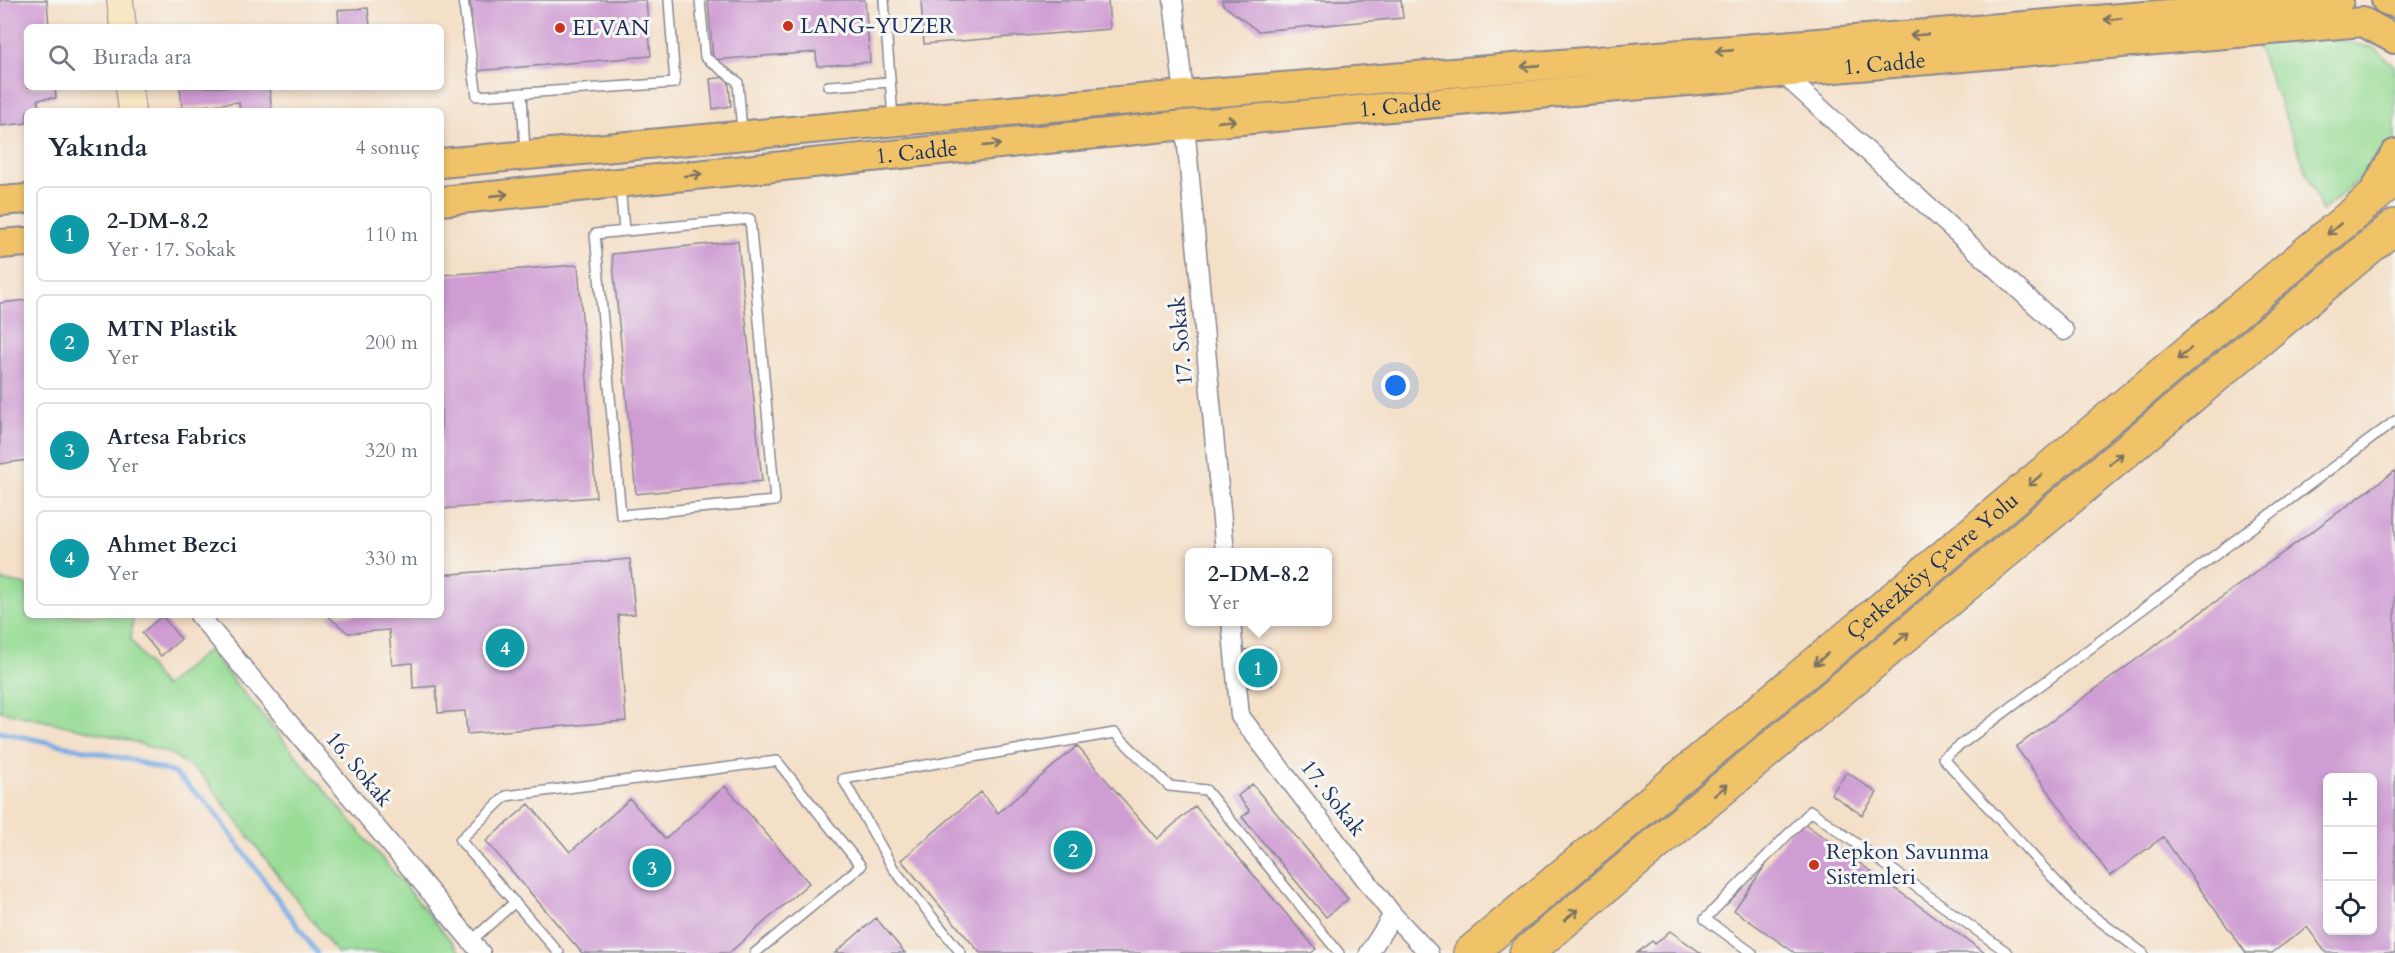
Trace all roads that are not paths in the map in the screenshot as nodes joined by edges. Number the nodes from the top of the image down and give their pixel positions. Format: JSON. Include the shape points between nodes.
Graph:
{"nodes":[{"id":1,"x":120,"y":0,"type":"edge"},
{"id":2,"x":463,"y":0,"type":"edge"},
{"id":3,"x":669,"y":0,"type":"edge"},
{"id":4,"x":700,"y":0,"type":"edge"},
{"id":5,"x":884,"y":0,"type":"edge"},
{"id":6,"x":1173,"y":0,"type":"edge"},
{"id":7,"x":2339,"y":0,"type":"edge"},
{"id":8,"x":2386,"y":0,"type":"edge"},
{"id":9,"x":2269,"y":3,"type":"edge"},
{"id":10,"x":2395,"y":3,"type":"edge"},
{"id":11,"x":2372,"y":8,"type":"edge"},
{"id":12,"x":123,"y":24,"type":"edge"},
{"id":13,"x":2395,"y":25,"type":"edge"},
{"id":14,"x":2395,"y":39,"type":"edge"},
{"id":15,"x":1782,"y":73,"type":"junction"},
{"id":16,"x":890,"y":82,"type":"junction"},
{"id":17,"x":828,"y":86,"type":"dead end"},
{"id":18,"x":129,"y":90,"type":"edge"},
{"id":19,"x":522,"y":93,"type":"junction"},
{"id":20,"x":1184,"y":95,"type":"junction"},
{"id":21,"x":132,"y":108,"type":"edge"},
{"id":22,"x":893,"y":121,"type":"junction"},
{"id":23,"x":1185,"y":125,"type":"junction"},
{"id":24,"x":742,"y":134,"type":"junction"},
{"id":25,"x":2395,"y":154,"type":"edge"},
{"id":26,"x":525,"y":155,"type":"junction"},
{"id":27,"x":444,"y":163,"type":"edge"},
{"id":28,"x":2395,"y":179,"type":"edge"},
{"id":29,"x":620,"y":183,"type":"junction"},
{"id":30,"x":24,"y":199,"type":"edge"},
{"id":31,"x":2369,"y":200,"type":"junction"},
{"id":32,"x":0,"y":201,"type":"edge"},
{"id":33,"x":444,"y":201,"type":"edge"},
{"id":34,"x":2395,"y":226,"type":"edge"},
{"id":35,"x":624,"y":231,"type":"junction"},
{"id":36,"x":24,"y":242,"type":"edge"},
{"id":37,"x":0,"y":244,"type":"edge"},
{"id":38,"x":2064,"y":331,"type":"dead end"},
{"id":39,"x":2395,"y":421,"type":"edge"},
{"id":40,"x":1225,"y":548,"type":"edge"},
{"id":41,"x":202,"y":618,"type":"edge"},
{"id":42,"x":1231,"y":626,"type":"edge"},
{"id":43,"x":515,"y":902,"type":"junction"},
{"id":44,"x":1393,"y":915,"type":"junction"},
{"id":45,"x":476,"y":947,"type":"edge"},
{"id":46,"x":559,"y":953,"type":"edge"},
{"id":47,"x":755,"y":953,"type":"edge"},
{"id":48,"x":961,"y":953,"type":"edge"},
{"id":49,"x":1339,"y":953,"type":"edge"},
{"id":50,"x":1370,"y":953,"type":"edge"},
{"id":51,"x":1429,"y":953,"type":"edge"},
{"id":52,"x":1470,"y":953,"type":"edge"},
{"id":53,"x":1526,"y":953,"type":"edge"},
{"id":54,"x":1752,"y":953,"type":"edge"},
{"id":55,"x":2008,"y":953,"type":"edge"},
{"id":56,"x":2143,"y":953,"type":"edge"}],
"edges":[{"from":1,"to":12,"type":"street"},
{"from":2,"to":19,"type":"lane","via":[[477,96]]},
{"from":3,"to":19,"type":"lane","via":[[675,83]]},
{"from":4,"to":24,"type":"lane","via":[[705,57],[738,82]]},
{"from":5,"to":16,"type":"lane"},
{"from":6,"to":20,"type":"street"},
{"from":7,"to":9,"type":"main road","name":"1. Cadde"},
{"from":8,"to":10,"type":"main road"},
{"from":9,"to":20,"type":"main road","name":"1. Cadde","one_way":true},
{"from":11,"to":13,"type":"street"},
{"from":11,"to":14,"type":"main road"},
{"from":11,"to":15,"type":"main road","name":"1. Cadde"},
{"from":23,"to":15,"type":"main road","name":"1. Cadde","one_way":true},
{"from":15,"to":38,"type":"street"},
{"from":16,"to":17,"type":"lane"},
{"from":16,"to":22,"type":"lane"},
{"from":18,"to":21,"type":"street"},
{"from":19,"to":26,"type":"lane"},
{"from":20,"to":22,"type":"main road","name":"1. Cadde"},
{"from":22,"to":24,"type":"main road","name":"1. Cadde"},
{"from":29,"to":23,"type":"main road","name":"1. Cadde","one_way":true},
{"from":23,"to":40,"type":"street","name":"17. Sokak"},
{"from":24,"to":26,"type":"main road","name":"1. Cadde"},
{"from":25,"to":31,"type":"main road"},
{"from":26,"to":27,"type":"main road","name":"1. Cadde"},
{"from":28,"to":31,"type":"highway","name":"Çerkezköy Çevre Yolu"},
{"from":33,"to":29,"type":"main road","name":"1. Cadde","one_way":true},
{"from":29,"to":35,"type":"lane"},
{"from":30,"to":32,"type":"main road"},
{"from":31,"to":52,"type":"highway","name":"Çerkezköy Çevre Yolu","one_way":true},
{"from":53,"to":34,"type":"highway","one_way":true},
{"from":35,"to":35,"type":"lane","via":[[595,234],[621,515],[775,501],[750,219]]},
{"from":36,"to":37,"type":"main road"},
{"from":39,"to":56,"type":"lane","via":[[1943,758],[2077,904]]},
{"from":41,"to":45,"type":"street","name":"16. Sokak"},
{"from":42,"to":44,"type":"street","name":"17. Sokak","via":[[1240,716]]},
{"from":43,"to":45,"type":"lane"},
{"from":43,"to":46,"type":"lane"},
{"from":43,"to":47,"type":"lane","via":[[460,840],[506,796],[777,761],[861,866]]},
{"from":44,"to":50,"type":"street"},
{"from":44,"to":51,"type":"street","name":"17. Sokak"},
{"from":48,"to":49,"type":"lane","via":[[893,868],[843,778],[1115,733],[1169,786],[1206,790]]},
{"from":54,"to":55,"type":"lane","via":[[1705,919],[1811,811]]}]}
